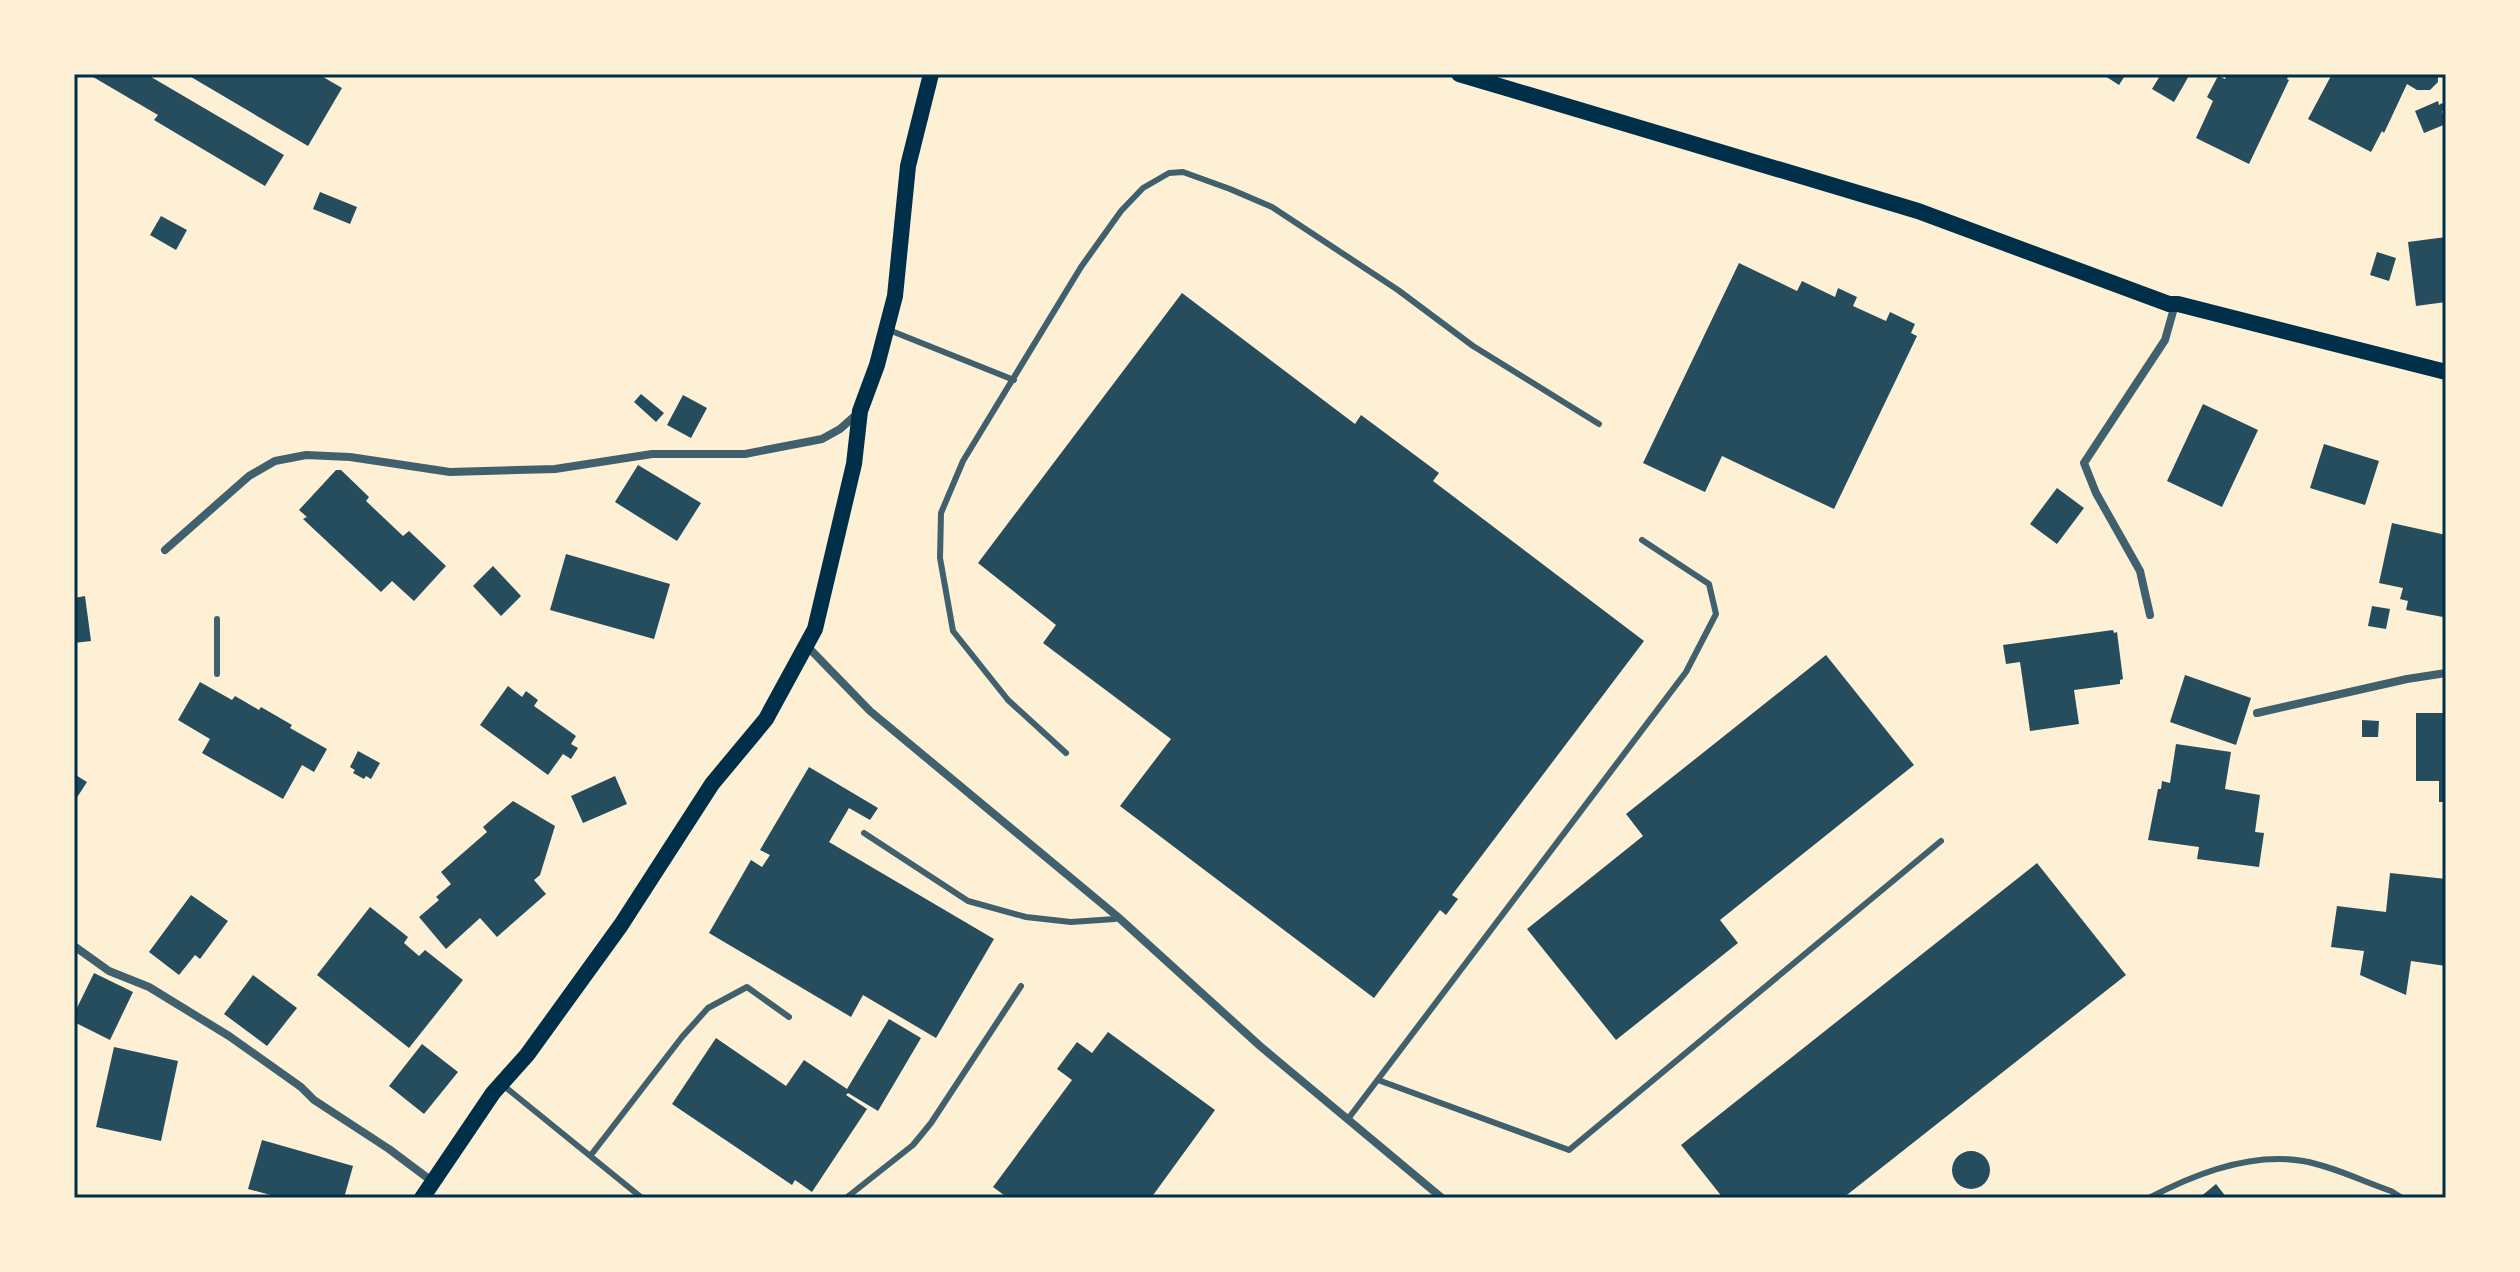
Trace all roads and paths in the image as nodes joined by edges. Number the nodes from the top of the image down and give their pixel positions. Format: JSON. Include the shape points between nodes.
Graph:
{"nodes":[{"id":1,"x":931,"y":74,"type":"edge"},
{"id":2,"x":1459,"y":74,"type":"edge"},
{"id":3,"x":2178,"y":304,"type":"junction"},
{"id":4,"x":886,"y":329,"type":"junction"},
{"id":5,"x":2446,"y":372,"type":"edge"},
{"id":6,"x":1014,"y":380,"type":"junction"},
{"id":7,"x":860,"y":411,"type":"junction"},
{"id":8,"x":1599,"y":424,"type":"dead end"},
{"id":9,"x":1642,"y":540,"type":"dead end"},
{"id":10,"x":165,"y":550,"type":"dead end"},
{"id":11,"x":2150,"y":615,"type":"dead end"},
{"id":12,"x":217,"y":619,"type":"dead end"},
{"id":13,"x":806,"y":645,"type":"junction"},
{"id":14,"x":2446,"y":673,"type":"edge"},
{"id":15,"x":217,"y":674,"type":"dead end"},
{"id":16,"x":2257,"y":713,"type":"dead end"},
{"id":17,"x":1066,"y":753,"type":"dead end"},
{"id":18,"x":864,"y":833,"type":"dead end"},
{"id":19,"x":1941,"y":841,"type":"dead end"},
{"id":20,"x":1118,"y":917,"type":"junction"},
{"id":21,"x":74,"y":946,"type":"edge"},
{"id":22,"x":1021,"y":986,"type":"dead end"},
{"id":23,"x":789,"y":1017,"type":"dead end"},
{"id":24,"x":1378,"y":1080,"type":"junction"},
{"id":25,"x":501,"y":1084,"type":"junction"},
{"id":26,"x":1348,"y":1119,"type":"junction"},
{"id":27,"x":591,"y":1155,"type":"junction"},
{"id":28,"x":434,"y":1182,"type":"junction"},
{"id":29,"x":422,"y":1198,"type":"edge"},
{"id":30,"x":642,"y":1198,"type":"edge"},
{"id":31,"x":846,"y":1198,"type":"edge"},
{"id":32,"x":1442,"y":1198,"type":"edge"},
{"id":33,"x":2149,"y":1198,"type":"edge"},
{"id":34,"x":2402,"y":1198,"type":"edge"}],
"edges":[{"from":1,"to":4,"type":"main road","via":[[908,166],[895,296]]},
{"from":2,"to":3,"type":"main road","via":[[1918,211]]},
{"from":3,"to":5,"type":"main road"},
{"from":3,"to":11,"type":"street","via":[[2165,340],[2084,463],[2140,571]]},
{"from":4,"to":6,"type":"lane"},
{"from":4,"to":7,"type":"main road"},
{"from":6,"to":8,"type":"lane","via":[[1121,211],[1143,188],[1169,173],[1183,172],[1272,207],[1473,346]]},
{"from":6,"to":17,"type":"lane","via":[[963,461],[941,513],[940,558],[953,631],[1008,700]]},
{"from":7,"to":10,"type":"street","via":[[822,439],[745,454],[652,454],[555,469],[450,472],[350,457],[290,458],[249,476]]},
{"from":7,"to":13,"type":"main road","via":[[854,464],[815,629]]},
{"from":9,"to":24,"type":"lane","via":[[1709,584],[1716,614],[1686,672]]},
{"from":12,"to":15,"type":"lane"},
{"from":13,"to":20,"type":"street","via":[[870,711]]},
{"from":13,"to":25,"type":"main road","via":[[766,719],[712,784],[621,925]]},
{"from":14,"to":16,"type":"street"},
{"from":18,"to":20,"type":"lane","via":[[968,901],[1026,917],[1071,922]]},
{"from":19,"to":24,"type":"lane","via":[[1569,1150]]},
{"from":20,"to":26,"type":"street"},
{"from":21,"to":28,"type":"street","via":[[109,971],[149,987],[229,1036]]},
{"from":22,"to":31,"type":"lane","via":[[913,1145]]},
{"from":23,"to":27,"type":"lane","via":[[747,987],[708,1008]]},
{"from":24,"to":26,"type":"lane"},
{"from":25,"to":27,"type":"lane"},
{"from":25,"to":28,"type":"main road"},
{"from":26,"to":32,"type":"street"},
{"from":27,"to":30,"type":"lane"},
{"from":28,"to":29,"type":"main road"},
{"from":33,"to":34,"type":"lane","via":[[2235,1164],[2275,1158],[2305,1161]]}]}
